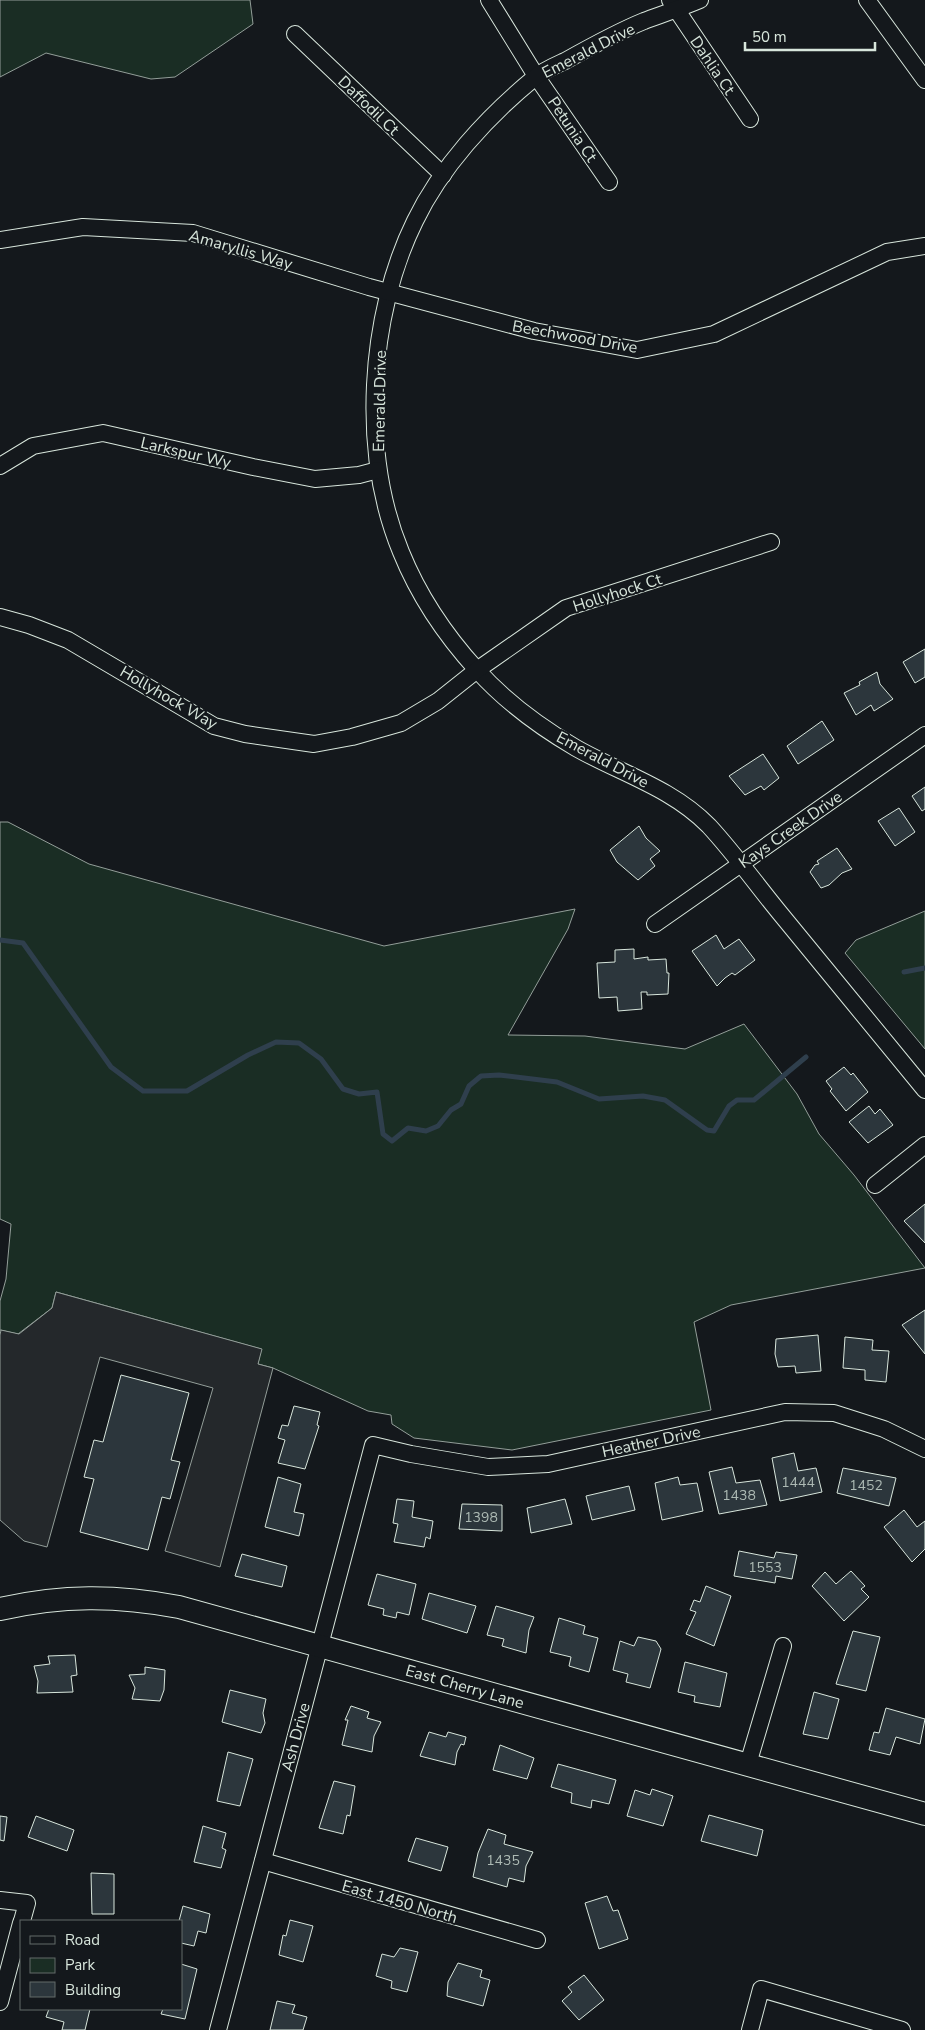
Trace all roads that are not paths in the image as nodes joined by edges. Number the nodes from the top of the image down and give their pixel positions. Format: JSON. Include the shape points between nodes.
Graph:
{"nodes":[{"id":1,"x":489,"y":0,"type":"edge"},
{"id":2,"x":700,"y":0,"type":"edge"},
{"id":3,"x":867,"y":0,"type":"edge"},
{"id":4,"x":674,"y":5,"type":"edge"},
{"id":5,"x":295,"y":34,"type":"dead end"},
{"id":6,"x":536,"y":76,"type":"junction"},
{"id":7,"x":925,"y":80,"type":"edge"},
{"id":8,"x":750,"y":119,"type":"dead end"},
{"id":9,"x":443,"y":176,"type":"junction"},
{"id":10,"x":609,"y":182,"type":"dead end"},
{"id":11,"x":0,"y":240,"type":"edge"},
{"id":12,"x":925,"y":246,"type":"edge"},
{"id":13,"x":389,"y":292,"type":"junction"},
{"id":14,"x":0,"y":466,"type":"edge"},
{"id":15,"x":378,"y":470,"type":"junction"},
{"id":16,"x":771,"y":542,"type":"dead end"},
{"id":17,"x":0,"y":616,"type":"edge"},
{"id":18,"x":477,"y":670,"type":"junction"},
{"id":19,"x":925,"y":735,"type":"edge"},
{"id":20,"x":740,"y":864,"type":"junction"},
{"id":21,"x":655,"y":924,"type":"dead end"},
{"id":22,"x":925,"y":1090,"type":"edge"},
{"id":23,"x":925,"y":1145,"type":"edge"},
{"id":24,"x":875,"y":1185,"type":"dead end"},
{"id":25,"x":373,"y":1444,"type":"joint"},
{"id":26,"x":924,"y":1446,"type":"edge"},
{"id":27,"x":0,"y":1609,"type":"edge"},
{"id":28,"x":319,"y":1645,"type":"junction"},
{"id":29,"x":783,"y":1646,"type":"dead end"},
{"id":30,"x":748,"y":1764,"type":"junction"},
{"id":31,"x":925,"y":1814,"type":"edge"},
{"id":32,"x":262,"y":1861,"type":"junction"},
{"id":33,"x":0,"y":1900,"type":"edge"},
{"id":34,"x":23,"y":1920,"type":"edge"},
{"id":35,"x":20,"y":1929,"type":"edge"},
{"id":36,"x":537,"y":1940,"type":"dead end"},
{"id":37,"x":0,"y":2002,"type":"edge"},
{"id":38,"x":218,"y":2030,"type":"edge"},
{"id":39,"x":750,"y":2030,"type":"edge"},
{"id":40,"x":902,"y":2030,"type":"edge"}],
"edges":[{"from":1,"to":6,"type":"street","name":"Petunia Ct"},
{"from":2,"to":4,"type":"street","name":"Emerald Drive"},
{"from":3,"to":7,"type":"street"},
{"from":4,"to":6,"type":"street","name":"Emerald Drive"},
{"from":4,"to":8,"type":"street","name":"Dahlia Ct"},
{"from":5,"to":9,"type":"street","name":"Daffodil Ct"},
{"from":6,"to":9,"type":"street","name":"Emerald Drive","via":[[494,114]]},
{"from":6,"to":10,"type":"street","name":"Petunia Ct"},
{"from":9,"to":13,"type":"street","name":"Emerald Drive","via":[[416,218],[402,248]]},
{"from":11,"to":13,"type":"street","name":"Amaryllis Way","via":[[83,227],[193,234]]},
{"from":12,"to":13,"type":"street","name":"Beechwood Drive","via":[[887,252],[714,334],[637,350],[534,331]]},
{"from":13,"to":15,"type":"street","name":"Emerald Drive","via":[[382,319],[376,375]]},
{"from":14,"to":15,"type":"street","name":"Larkspur Wy","via":[[34,446],[103,433],[315,478],[359,475]]},
{"from":15,"to":18,"type":"street","name":"Emerald Drive","via":[[400,552],[448,635]]},
{"from":16,"to":18,"type":"street","name":"Hollyhock Ct","via":[[566,608]]},
{"from":17,"to":18,"type":"street","name":"Hollyhock Way","via":[[68,640],[214,726],[314,744],[401,723],[438,701]]},
{"from":18,"to":20,"type":"street","name":"Emerald Drive","via":[[538,724],[578,749],[657,787],[686,808],[707,824]]},
{"from":19,"to":20,"type":"street","name":"Kays Creek Drive"},
{"from":20,"to":21,"type":"street","name":"Kays Creek Drive"},
{"from":20,"to":22,"type":"street","name":"Emerald Drive"},
{"from":23,"to":24,"type":"street"},
{"from":25,"to":26,"type":"street","name":"Heather Drive","via":[[488,1467],[548,1464],[785,1412],[834,1413]]},
{"from":25,"to":28,"type":"street","name":"Ash Drive"},
{"from":27,"to":28,"type":"street","name":"East Cherry Lane","via":[[35,1601],[86,1597],[137,1599],[179,1607]]},
{"from":28,"to":30,"type":"street","name":"East Cherry Lane"},
{"from":28,"to":32,"type":"street","name":"Ash Drive"},
{"from":29,"to":30,"type":"street"},
{"from":30,"to":31,"type":"street","name":"East Cherry Lane"},
{"from":32,"to":36,"type":"street","name":"East 1450 North"},
{"from":32,"to":38,"type":"street","name":"Ash Drive"},
{"from":33,"to":34,"type":"street","via":[[27,1903]]},
{"from":35,"to":37,"type":"street"},
{"from":39,"to":40,"type":"street","via":[[761,1988]]}]}
